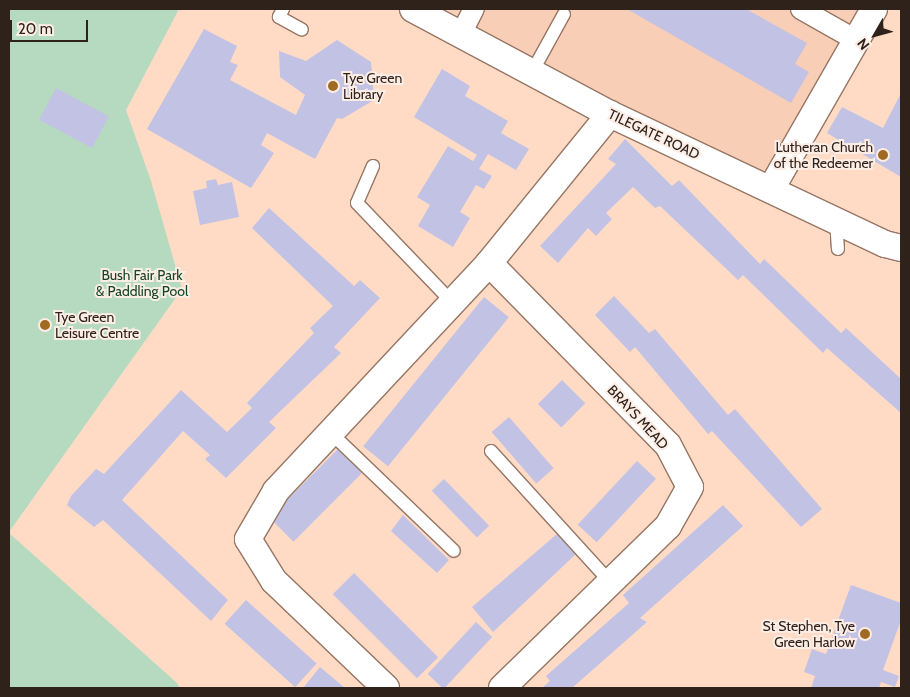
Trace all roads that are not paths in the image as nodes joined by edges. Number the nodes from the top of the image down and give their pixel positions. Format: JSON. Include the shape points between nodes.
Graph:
{"nodes":[{"id":1,"x":283,"y":9,"type":"edge"},
{"id":2,"x":413,"y":9,"type":"edge"},
{"id":3,"x":474,"y":9,"type":"edge"},
{"id":4,"x":801,"y":9,"type":"edge"},
{"id":5,"x":874,"y":9,"type":"edge"},
{"id":6,"x":564,"y":14,"type":"dead end"},
{"id":7,"x":302,"y":30,"type":"dead end"},
{"id":8,"x":461,"y":34,"type":"junction"},
{"id":9,"x":856,"y":40,"type":"junction"},
{"id":10,"x":532,"y":72,"type":"junction"},
{"id":11,"x":610,"y":114,"type":"junction"},
{"id":12,"x":373,"y":166,"type":"dead end"},
{"id":13,"x":771,"y":189,"type":"junction"},
{"id":14,"x":836,"y":221,"type":"junction"},
{"id":15,"x":901,"y":248,"type":"edge"},
{"id":16,"x":838,"y":249,"type":"dead end"},
{"id":17,"x":489,"y":263,"type":"junction"},
{"id":18,"x":452,"y":302,"type":"junction"},
{"id":19,"x":331,"y":433,"type":"junction"},
{"id":20,"x":491,"y":451,"type":"dead end"},
{"id":21,"x":454,"y":551,"type":"dead end"},
{"id":22,"x":610,"y":582,"type":"junction"},
{"id":23,"x":386,"y":688,"type":"edge"},
{"id":24,"x":502,"y":688,"type":"edge"}],
"edges":[{"from":1,"to":7,"type":"lane","via":[[279,18]]},
{"from":2,"to":8,"type":"street","name":"TILEGATE ROAD"},
{"from":3,"to":8,"type":"street"},
{"from":4,"to":9,"type":"street"},
{"from":5,"to":9,"type":"street"},
{"from":6,"to":10,"type":"lane"},
{"from":8,"to":10,"type":"street","name":"TILEGATE ROAD"},
{"from":9,"to":13,"type":"street"},
{"from":10,"to":11,"type":"street","name":"TILEGATE ROAD"},
{"from":11,"to":13,"type":"street","name":"TILEGATE ROAD"},
{"from":11,"to":17,"type":"street"},
{"from":12,"to":18,"type":"lane","via":[[357,203]]},
{"from":13,"to":14,"type":"street","name":"TILEGATE ROAD"},
{"from":14,"to":15,"type":"street","name":"TILEGATE ROAD"},
{"from":14,"to":16,"type":"lane"},
{"from":17,"to":18,"type":"street"},
{"from":17,"to":22,"type":"street","name":"BRAYS MEAD","via":[[668,445],[690,487],[668,526]]},
{"from":18,"to":19,"type":"street"},
{"from":19,"to":21,"type":"lane"},
{"from":19,"to":23,"type":"street","via":[[276,491],[248,539],[274,582]]},
{"from":20,"to":22,"type":"lane"},
{"from":22,"to":24,"type":"street","name":"BRAYS MEAD"}]}
